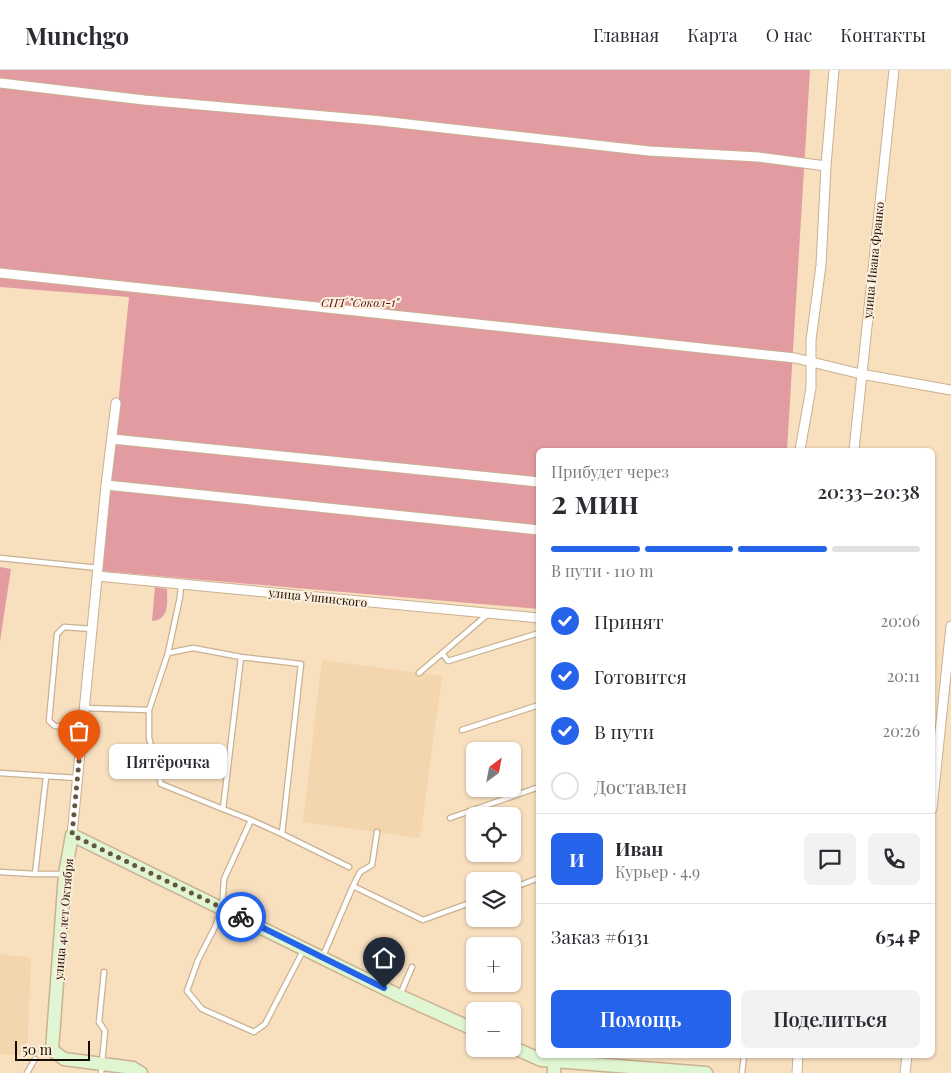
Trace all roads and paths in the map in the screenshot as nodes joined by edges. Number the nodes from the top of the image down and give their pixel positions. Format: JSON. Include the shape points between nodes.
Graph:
{"nodes":[{"id":1,"x":834,"y":70,"type":"edge"},
{"id":2,"x":894,"y":70,"type":"edge"},
{"id":3,"x":0,"y":83,"type":"edge"},
{"id":4,"x":826,"y":166,"type":"junction"},
{"id":5,"x":0,"y":273,"type":"edge"},
{"id":6,"x":810,"y":361,"type":"junction"},
{"id":7,"x":861,"y":374,"type":"junction"},
{"id":8,"x":951,"y":390,"type":"edge"},
{"id":9,"x":116,"y":403,"type":"dead end"},
{"id":10,"x":112,"y":439,"type":"junction"},
{"id":11,"x":800,"y":448,"type":"edge"},
{"id":12,"x":854,"y":448,"type":"edge"},
{"id":13,"x":536,"y":482,"type":"edge"},
{"id":14,"x":106,"y":485,"type":"junction"},
{"id":15,"x":536,"y":530,"type":"edge"},
{"id":16,"x":0,"y":558,"type":"edge"},
{"id":17,"x":98,"y":572,"type":"junction"},
{"id":18,"x":181,"y":584,"type":"junction"},
{"id":19,"x":488,"y":614,"type":"junction"},
{"id":20,"x":536,"y":618,"type":"edge"},
{"id":21,"x":951,"y":626,"type":"edge"},
{"id":22,"x":92,"y":629,"type":"junction"},
{"id":23,"x":951,"y":630,"type":"edge"},
{"id":24,"x":536,"y":634,"type":"edge"},
{"id":25,"x":168,"y":653,"type":"junction"},
{"id":26,"x":442,"y":653,"type":"junction"},
{"id":27,"x":241,"y":657,"type":"junction"},
{"id":28,"x":419,"y":673,"type":"dead end"},
{"id":29,"x":536,"y":706,"type":"edge"},
{"id":30,"x":83,"y":708,"type":"junction"},
{"id":31,"x":149,"y":710,"type":"junction"},
{"id":32,"x":82,"y":727,"type":"junction"},
{"id":33,"x":462,"y":730,"type":"dead end"},
{"id":34,"x":0,"y":773,"type":"edge"},
{"id":35,"x":46,"y":777,"type":"junction"},
{"id":36,"x":77,"y":778,"type":"junction"},
{"id":37,"x":935,"y":781,"type":"edge"},
{"id":38,"x":536,"y":787,"type":"edge"},
{"id":39,"x":223,"y":808,"type":"junction"},
{"id":40,"x":450,"y":818,"type":"dead end"},
{"id":41,"x":251,"y":820,"type":"junction"},
{"id":42,"x":377,"y":832,"type":"dead end"},
{"id":43,"x":282,"y":834,"type":"junction"},
{"id":44,"x":72,"y":835,"type":"junction"},
{"id":45,"x":349,"y":867,"type":"dead end"},
{"id":46,"x":0,"y":872,"type":"edge"},
{"id":47,"x":36,"y":874,"type":"junction"},
{"id":48,"x":66,"y":874,"type":"junction"},
{"id":49,"x":536,"y":879,"type":"edge"},
{"id":50,"x":521,"y":885,"type":"edge"},
{"id":51,"x":353,"y":886,"type":"junction"},
{"id":52,"x":466,"y":904,"type":"edge"},
{"id":53,"x":222,"y":908,"type":"junction"},
{"id":54,"x":304,"y":949,"type":"junction"},
{"id":55,"x":322,"y":958,"type":"junction"},
{"id":56,"x":412,"y":967,"type":"dead end"},
{"id":57,"x":104,"y":972,"type":"dead end"},
{"id":58,"x":400,"y":996,"type":"junction"},
{"id":59,"x":466,"y":1026,"type":"edge"},
{"id":60,"x":521,"y":1051,"type":"edge"},
{"id":61,"x":536,"y":1058,"type":"edge"},
{"id":62,"x":537,"y":1058,"type":"edge"},
{"id":63,"x":744,"y":1058,"type":"edge"},
{"id":64,"x":798,"y":1058,"type":"edge"},
{"id":65,"x":907,"y":1058,"type":"edge"},
{"id":66,"x":34,"y":1060,"type":"dead end"},
{"id":67,"x":554,"y":1063,"type":"edge"},
{"id":68,"x":101,"y":1068,"type":"edge"},
{"id":69,"x":27,"y":1073,"type":"edge"},
{"id":70,"x":141,"y":1073,"type":"edge"},
{"id":71,"x":706,"y":1073,"type":"edge"},
{"id":72,"x":742,"y":1073,"type":"edge"},
{"id":73,"x":797,"y":1073,"type":"edge"},
{"id":74,"x":905,"y":1073,"type":"edge"}],
"edges":[{"from":1,"to":4,"type":"street"},
{"from":2,"to":7,"type":"street","name":"улица Ивана Франко"},
{"from":3,"to":4,"type":"street","via":[[649,151]]},
{"from":4,"to":6,"type":"street","via":[[821,265]]},
{"from":5,"to":6,"type":"street"},
{"from":6,"to":7,"type":"street"},
{"from":6,"to":11,"type":"street","via":[[811,388]]},
{"from":7,"to":8,"type":"street"},
{"from":7,"to":12,"type":"street","name":"улица Ивана Франко"},
{"from":9,"to":10,"type":"street","name":"улица 40 лет Октября"},
{"from":10,"to":13,"type":"street"},
{"from":10,"to":14,"type":"street","name":"улица 40 лет Октября"},
{"from":14,"to":15,"type":"street"},
{"from":14,"to":17,"type":"street","name":"улица 40 лет Октября"},
{"from":16,"to":17,"type":"lane"},
{"from":17,"to":18,"type":"street","name":"улица Ушинского"},
{"from":17,"to":22,"type":"street","name":"улица 40 лет Октября"},
{"from":18,"to":19,"type":"street","name":"улица Ушинского"},
{"from":18,"to":25,"type":"lane"},
{"from":19,"to":20,"type":"street","name":"улица Ушинского"},
{"from":19,"to":26,"type":"lane"},
{"from":21,"to":23,"type":"street"},
{"from":22,"to":30,"type":"street","name":"улица 40 лет Октября"},
{"from":22,"to":32,"type":"lane","via":[[64,627],[57,634],[49,721],[56,726]]},
{"from":23,"to":37,"type":"street"},
{"from":24,"to":26,"type":"lane","via":[[448,661]]},
{"from":25,"to":27,"type":"lane","via":[[194,648]]},
{"from":25,"to":31,"type":"lane"},
{"from":26,"to":28,"type":"lane"},
{"from":27,"to":39,"type":"lane"},
{"from":27,"to":43,"type":"lane","via":[[301,664]]},
{"from":29,"to":33,"type":"lane"},
{"from":30,"to":31,"type":"lane"},
{"from":30,"to":32,"type":"street","name":"улица 40 лет Октября"},
{"from":31,"to":39,"type":"lane","via":[[149,738],[161,784]]},
{"from":32,"to":36,"type":"street","name":"улица 40 лет Октября"},
{"from":34,"to":35,"type":"lane"},
{"from":35,"to":36,"type":"lane"},
{"from":35,"to":47,"type":"lane"},
{"from":36,"to":44,"type":"street","name":"улица 40 лет Октября"},
{"from":38,"to":40,"type":"lane"},
{"from":39,"to":41,"type":"lane"},
{"from":41,"to":43,"type":"lane"},
{"from":41,"to":53,"type":"lane","via":[[224,878]]},
{"from":42,"to":51,"type":"lane","via":[[372,865],[360,872]]},
{"from":43,"to":45,"type":"lane"},
{"from":44,"to":48,"type":"street","name":"улица 40 лет Октября"},
{"from":44,"to":53,"type":"street"},
{"from":46,"to":47,"type":"lane"},
{"from":47,"to":48,"type":"lane"},
{"from":48,"to":68,"type":"street","name":"улица 40 лет Октября","via":[[52,1050],[64,1059]]},
{"from":49,"to":50,"type":"lane"},
{"from":51,"to":52,"type":"lane","via":[[423,920]]},
{"from":51,"to":55,"type":"lane"},
{"from":53,"to":54,"type":"street"},
{"from":53,"to":54,"type":"lane","via":[[187,991],[202,1009],[254,1032],[265,1024]]},
{"from":54,"to":55,"type":"street"},
{"from":55,"to":58,"type":"street"},
{"from":56,"to":58,"type":"lane"},
{"from":57,"to":68,"type":"lane","via":[[99,1022],[105,1031]]},
{"from":58,"to":59,"type":"street"},
{"from":60,"to":61,"type":"street"},
{"from":62,"to":67,"type":"street"},
{"from":63,"to":72,"type":"lane"},
{"from":64,"to":73,"type":"street"},
{"from":65,"to":74,"type":"street"},
{"from":66,"to":69,"type":"lane"},
{"from":67,"to":71,"type":"street"},
{"from":68,"to":70,"type":"street","name":"улица 40 лет Октября","via":[[133,1068]]}]}
